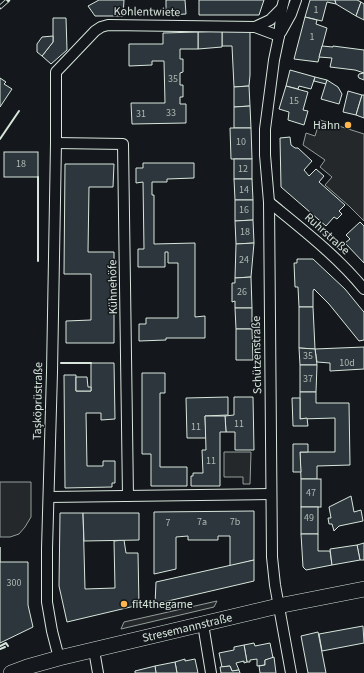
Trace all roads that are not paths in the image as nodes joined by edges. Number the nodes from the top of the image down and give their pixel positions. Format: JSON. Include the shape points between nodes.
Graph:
{"nodes":[{"id":1,"x":296,"y":0,"type":"edge"},
{"id":2,"x":283,"y":4,"type":"edge"},
{"id":3,"x":255,"y":27,"type":"junction"},
{"id":4,"x":279,"y":36,"type":"junction"},
{"id":5,"x":56,"y":143,"type":"junction"},
{"id":6,"x":269,"y":202,"type":"junction"},
{"id":7,"x":364,"y":289,"type":"edge"},
{"id":8,"x":271,"y":494,"type":"junction"},
{"id":9,"x":128,"y":496,"type":"junction"},
{"id":10,"x":49,"y":497,"type":"junction"},
{"id":11,"x":364,"y":589,"type":"edge"},
{"id":12,"x":278,"y":606,"type":"junction"},
{"id":13,"x":203,"y":624,"type":"junction"},
{"id":14,"x":94,"y":650,"type":"junction"},
{"id":15,"x":59,"y":658,"type":"junction"},
{"id":16,"x":11,"y":673,"type":"edge"},
{"id":17,"x":98,"y":673,"type":"edge"},
{"id":18,"x":211,"y":673,"type":"edge"},
{"id":19,"x":291,"y":673,"type":"edge"}],
"edges":[{"from":1,"to":4,"type":"street","name":"Schützenstraße"},
{"from":2,"to":3,"type":"street","name":"Kohlentwiete","via":[[270,20]]},
{"from":2,"to":4,"type":"street","name":"Schützenstraße"},
{"from":3,"to":4,"type":"street","name":"Kohlentwiete"},
{"from":3,"to":5,"type":"street","name":"Kohlentwiete","via":[[101,27],[56,72]]},
{"from":4,"to":6,"type":"street","name":"Schützenstraße","via":[[265,129]]},
{"from":5,"to":9,"type":"street","name":"Kühnehöfe","via":[[123,144]]},
{"from":5,"to":10,"type":"street","name":"Taşköprüstraße"},
{"from":6,"to":7,"type":"street","name":"Ruhrstraße","via":[[319,244]]},
{"from":6,"to":8,"type":"street","name":"Schützenstraße"},
{"from":8,"to":9,"type":"street"},
{"from":8,"to":12,"type":"street","name":"Schützenstraße","via":[[272,557]]},
{"from":9,"to":10,"type":"street"},
{"from":10,"to":15,"type":"street","name":"Taşköprüstraße","via":[[47,602]]},
{"from":11,"to":12,"type":"main road","name":"Stresemannstraße"},
{"from":12,"to":13,"type":"main road","name":"Stresemannstraße"},
{"from":12,"to":19,"type":"street","name":"Schützenstraße"},
{"from":13,"to":14,"type":"main road","name":"Stresemannstraße"},
{"from":13,"to":18,"type":"street"},
{"from":14,"to":15,"type":"main road","name":"Stresemannstraße"},
{"from":14,"to":17,"type":"street"},
{"from":15,"to":16,"type":"main road","name":"Stresemannstraße"}]}
